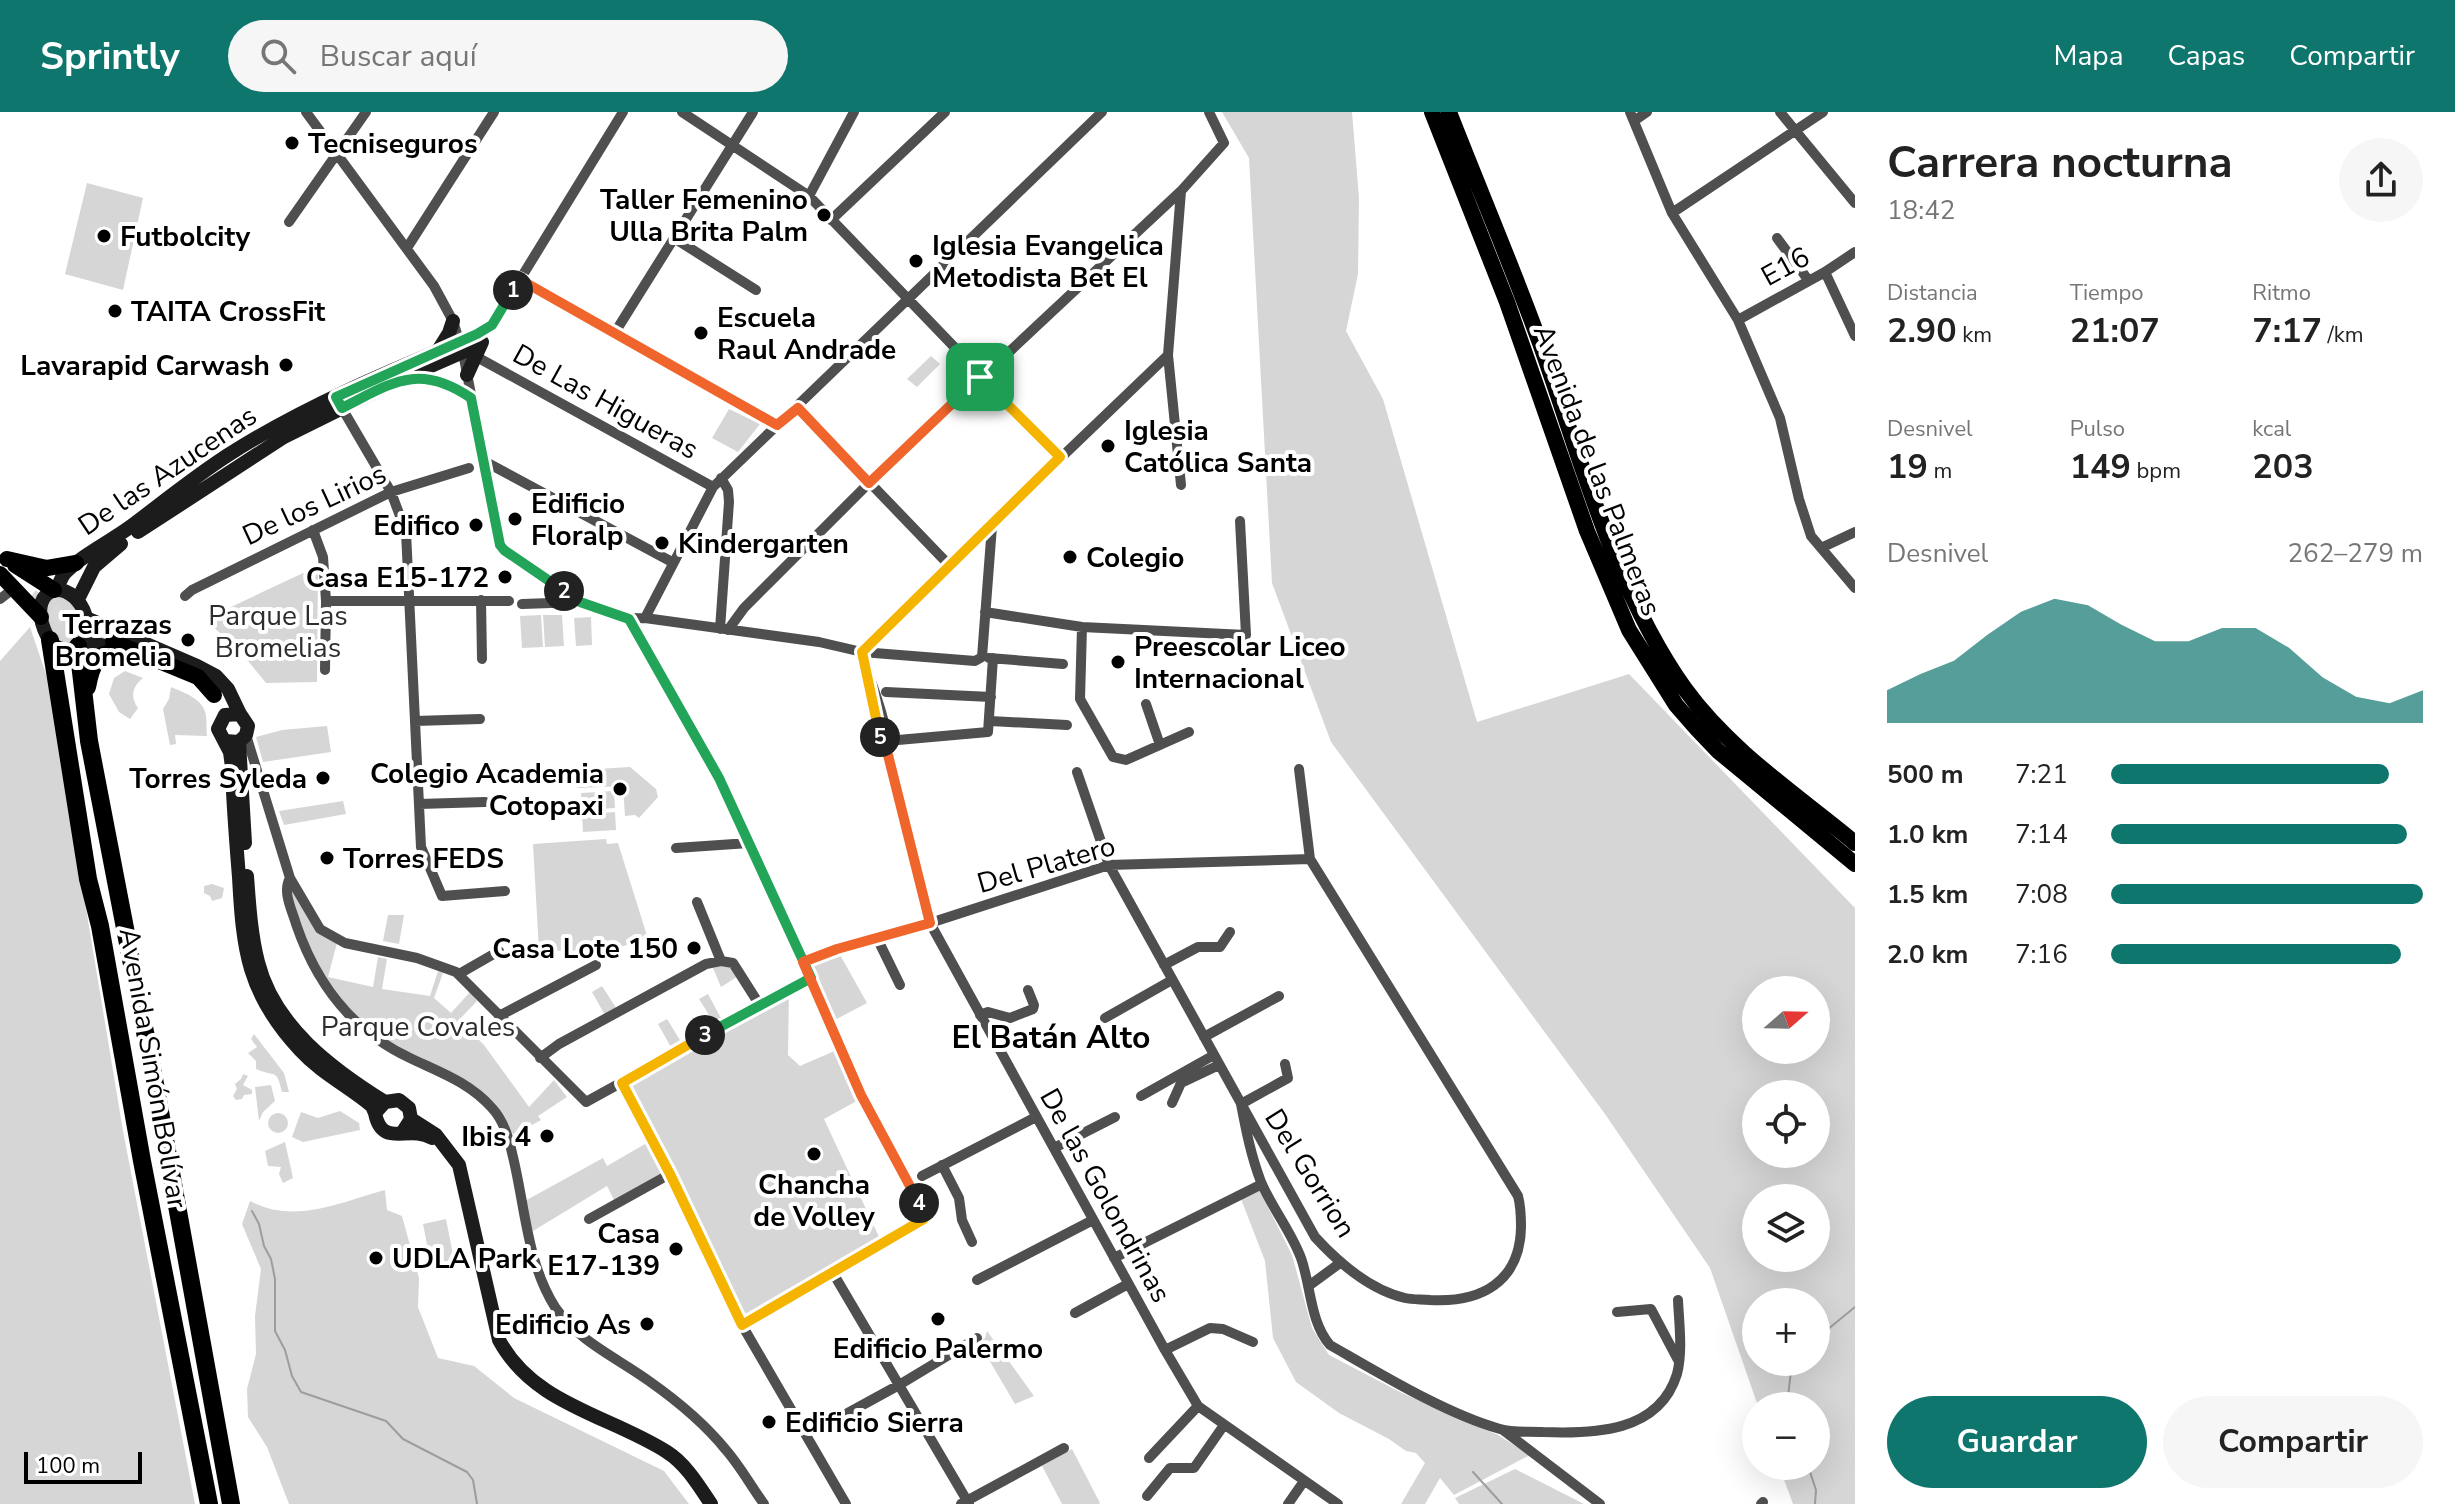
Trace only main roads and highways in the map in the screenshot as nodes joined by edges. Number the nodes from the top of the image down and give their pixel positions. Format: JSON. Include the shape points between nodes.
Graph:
{"nodes":[{"id":1,"x":1432,"y":112,"type":"edge"},
{"id":2,"x":1449,"y":112,"type":"edge"},
{"id":3,"x":76,"y":563,"type":"road end"},
{"id":4,"x":2,"y":565,"type":"edge"},
{"id":5,"x":55,"y":590,"type":"road end"},
{"id":6,"x":6,"y":594,"type":"edge"},
{"id":7,"x":41,"y":617,"type":"road end"},
{"id":8,"x":50,"y":640,"type":"road end"},
{"id":9,"x":80,"y":644,"type":"road end"},
{"id":10,"x":120,"y":647,"type":"joint"},
{"id":11,"x":63,"y":676,"type":"dead end"},
{"id":12,"x":214,"y":695,"type":"road end"},
{"id":13,"x":84,"y":701,"type":"junction"},
{"id":14,"x":1855,"y":843,"type":"edge"},
{"id":15,"x":1855,"y":864,"type":"edge"},
{"id":16,"x":100,"y":926,"type":"junction"},
{"id":17,"x":209,"y":1504,"type":"edge"},
{"id":18,"x":231,"y":1504,"type":"edge"}],
"edges":[{"from":1,"to":15,"type":"main road","name":"Avenida de las Palmeras","via":[[1511,314],[1587,531],[1629,630],[1676,705],[1718,751]]},
{"from":2,"to":14,"type":"main road","name":"Avenida de las Palmeras","via":[[1615,555],[1668,663],[1729,739]]},
{"from":3,"to":4,"type":"main road","via":[[47,568]]},
{"from":4,"to":5,"type":"main road"},
{"from":4,"to":6,"type":"main road"},
{"from":6,"to":7,"type":"main road"},
{"from":8,"to":16,"type":"highway","name":"Avenida Simón Bolívar"},
{"from":9,"to":13,"type":"highway","name":"Avenida Simón Bolívar"},
{"from":10,"to":12,"type":"main road","via":[[198,677]]},
{"from":10,"to":13,"type":"highway","via":[[91,667]]},
{"from":11,"to":16,"type":"highway","via":[[99,878]]},
{"from":13,"to":18,"type":"highway","name":"Avenida Simón Bolívar"},
{"from":16,"to":17,"type":"highway","name":"Avenida Simón Bolívar"}]}
